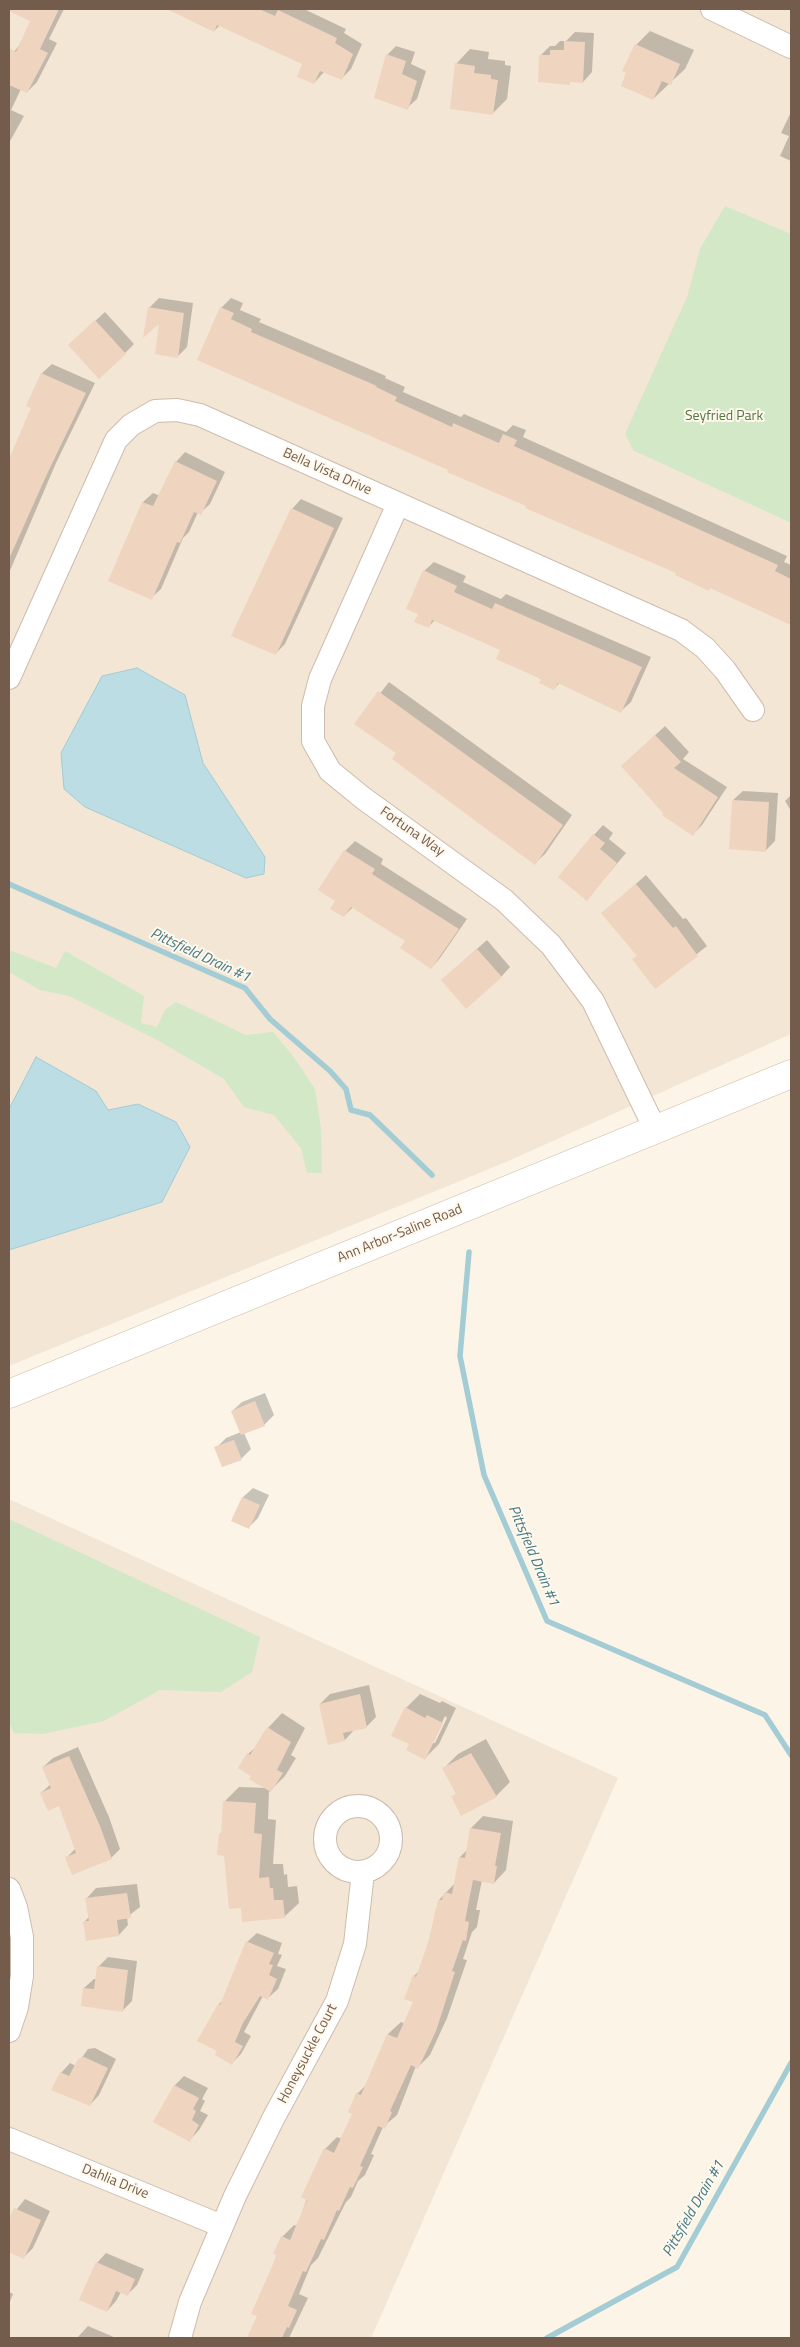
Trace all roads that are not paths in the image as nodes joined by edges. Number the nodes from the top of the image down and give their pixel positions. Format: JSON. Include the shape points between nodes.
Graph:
{"nodes":[{"id":1,"x":712,"y":9,"type":"edge"},
{"id":2,"x":791,"y":47,"type":"edge"},
{"id":3,"x":398,"y":504,"type":"junction"},
{"id":4,"x":9,"y":678,"type":"edge"},
{"id":5,"x":753,"y":710,"type":"dead end"},
{"id":6,"x":791,"y":1074,"type":"edge"},
{"id":7,"x":655,"y":1129,"type":"junction"},
{"id":8,"x":9,"y":1394,"type":"edge"},
{"id":9,"x":363,"y":1872,"type":"dead end"},
{"id":10,"x":9,"y":1888,"type":"edge"},
{"id":11,"x":9,"y":2031,"type":"edge"},
{"id":12,"x":9,"y":2139,"type":"edge"},
{"id":13,"x":222,"y":2226,"type":"junction"},
{"id":14,"x":180,"y":2338,"type":"edge"}],
"edges":[{"from":1,"to":2,"type":"street"},
{"from":3,"to":4,"type":"street","name":"Bella Vista Drive","via":[[200,415],[176,410],[155,411],[131,425],[116,440]]},
{"from":3,"to":5,"type":"street","name":"Bella Vista Drive","via":[[681,630],[705,648],[725,670]]},
{"from":3,"to":7,"type":"street","name":"Fortuna Way","via":[[320,679],[313,706],[313,741],[330,771],[504,900],[551,945],[593,1001]]},
{"from":6,"to":7,"type":"main road","name":"Ann Arbor-Saline Road"},
{"from":7,"to":8,"type":"main road","name":"Ann Arbor-Saline Road"},
{"from":9,"to":13,"type":"street","name":"Honeysuckle Court","via":[[354,1944],[337,2001],[274,2117]]},
{"from":10,"to":11,"type":"street","via":[[22,1937],[22,1976]]},
{"from":12,"to":13,"type":"street","name":"Dahlia Drive"},
{"from":13,"to":14,"type":"street","name":"Honeysuckle Court","via":[[190,2302]]}]}
